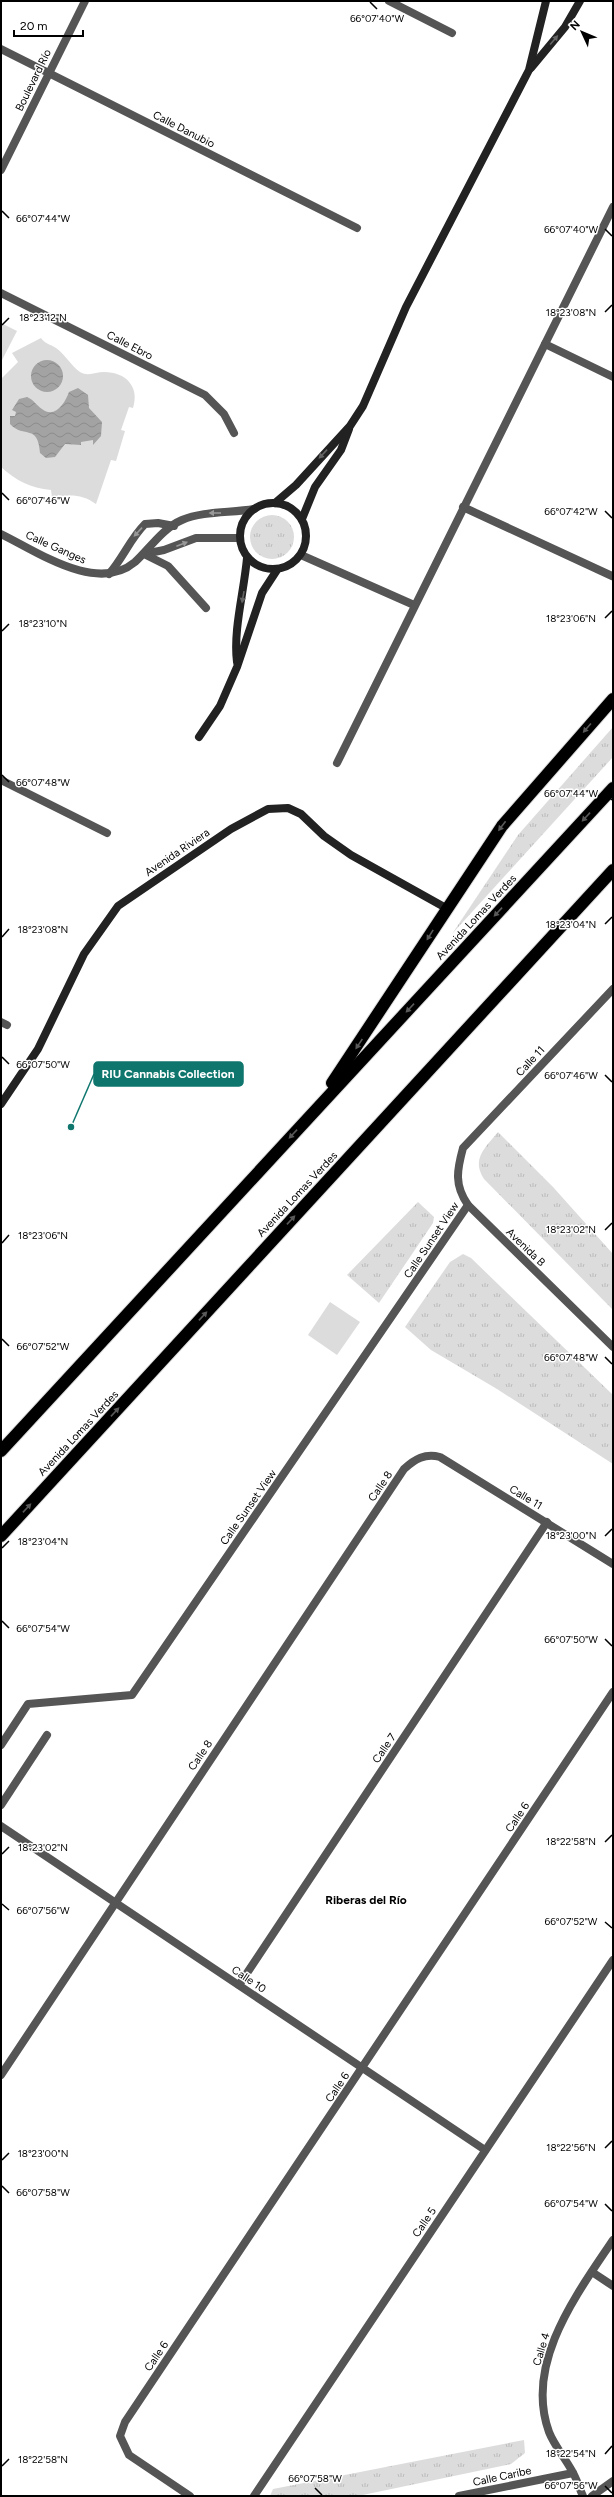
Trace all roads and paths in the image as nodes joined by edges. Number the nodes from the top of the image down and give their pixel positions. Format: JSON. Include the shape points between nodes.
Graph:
{"nodes":[{"id":1,"x":85,"y":1,"type":"edge"},
{"id":2,"x":389,"y":1,"type":"edge"},
{"id":3,"x":546,"y":1,"type":"edge"},
{"id":4,"x":580,"y":1,"type":"edge"},
{"id":5,"x":452,"y":32,"type":"dead end"},
{"id":6,"x":1,"y":49,"type":"edge"},
{"id":7,"x":529,"y":70,"type":"junction"},
{"id":8,"x":49,"y":74,"type":"junction"},
{"id":9,"x":1,"y":170,"type":"edge"},
{"id":10,"x":613,"y":207,"type":"edge"},
{"id":11,"x":357,"y":228,"type":"dead end"},
{"id":12,"x":1,"y":293,"type":"edge"},
{"id":13,"x":545,"y":344,"type":"junction"},
{"id":14,"x":613,"y":377,"type":"edge"},
{"id":15,"x":350,"y":426,"type":"junction"},
{"id":16,"x":234,"y":433,"type":"dead end"},
{"id":17,"x":275,"y":503,"type":"junction"},
{"id":18,"x":463,"y":507,"type":"junction"},
{"id":19,"x":254,"y":509,"type":"junction"},
{"id":20,"x":302,"y":519,"type":"junction"},
{"id":21,"x":174,"y":526,"type":"junction"},
{"id":22,"x":1,"y":534,"type":"edge"},
{"id":23,"x":240,"y":538,"type":"junction"},
{"id":24,"x":144,"y":554,"type":"junction"},
{"id":25,"x":301,"y":555,"type":"junction"},
{"id":26,"x":247,"y":558,"type":"junction"},
{"id":27,"x":277,"y":570,"type":"junction"},
{"id":28,"x":109,"y":574,"type":"junction"},
{"id":29,"x":612,"y":576,"type":"edge"},
{"id":30,"x":414,"y":605,"type":"junction"},
{"id":31,"x":206,"y":608,"type":"dead end"},
{"id":32,"x":237,"y":667,"type":"junction"},
{"id":33,"x":613,"y":699,"type":"edge"},
{"id":34,"x":199,"y":738,"type":"dead end"},
{"id":35,"x":337,"y":762,"type":"dead end"},
{"id":36,"x":1,"y":780,"type":"edge"},
{"id":37,"x":613,"y":788,"type":"edge"},
{"id":38,"x":107,"y":833,"type":"dead end"},
{"id":39,"x":613,"y":870,"type":"edge"},
{"id":40,"x":446,"y":908,"type":"junction"},
{"id":41,"x":613,"y":989,"type":"edge"},
{"id":42,"x":1,"y":1104,"type":"edge"},
{"id":43,"x":308,"y":1118,"type":"junction"},
{"id":44,"x":463,"y":1148,"type":"joint"},
{"id":45,"x":468,"y":1205,"type":"junction"},
{"id":46,"x":613,"y":1347,"type":"edge"},
{"id":47,"x":1,"y":1451,"type":"edge"},
{"id":48,"x":424,"y":1456,"type":"joint"},
{"id":49,"x":547,"y":1522,"type":"junction"},
{"id":50,"x":1,"y":1536,"type":"edge"},
{"id":51,"x":613,"y":1564,"type":"edge"},
{"id":52,"x":613,"y":1692,"type":"edge"},
{"id":53,"x":48,"y":1735,"type":"dead end"},
{"id":54,"x":1,"y":1745,"type":"edge"},
{"id":55,"x":1,"y":1804,"type":"edge"},
{"id":56,"x":1,"y":1826,"type":"edge"},
{"id":57,"x":115,"y":1902,"type":"junction"},
{"id":58,"x":613,"y":1960,"type":"edge"},
{"id":59,"x":239,"y":1985,"type":"junction"},
{"id":60,"x":363,"y":2068,"type":"junction"},
{"id":61,"x":1,"y":2075,"type":"edge"},
{"id":62,"x":485,"y":2150,"type":"junction"},
{"id":63,"x":613,"y":2240,"type":"edge"},
{"id":64,"x":592,"y":2272,"type":"junction"},
{"id":65,"x":613,"y":2286,"type":"edge"},
{"id":66,"x":573,"y":2473,"type":"junction"},
{"id":67,"x":613,"y":2481,"type":"edge"},
{"id":68,"x":190,"y":2496,"type":"edge"},
{"id":69,"x":254,"y":2496,"type":"edge"},
{"id":70,"x":459,"y":2496,"type":"edge"},
{"id":71,"x":583,"y":2496,"type":"edge"},
{"id":72,"x":592,"y":2496,"type":"edge"}],
"edges":[{"from":1,"to":8,"type":"street","name":"Boulevard Río"},
{"from":2,"to":5,"type":"street"},
{"from":3,"to":7,"type":"street"},
{"from":7,"to":4,"type":"street","one_way":true,"via":[[565,27]]},
{"from":6,"to":8,"type":"street","name":"Calle Danubio"},
{"from":7,"to":15,"type":"street","via":[[406,307],[363,406]]},
{"from":8,"to":9,"type":"street","name":"Boulevard Río"},
{"from":8,"to":11,"type":"street","name":"Calle Danubio"},
{"from":10,"to":13,"type":"street"},
{"from":12,"to":16,"type":"street","name":"Calle Ebro","via":[[205,395],[224,414]]},
{"from":13,"to":14,"type":"street"},
{"from":13,"to":18,"type":"street"},
{"from":15,"to":17,"type":"street","one_way":true,"via":[[296,485]]},
{"from":15,"to":20,"type":"street","via":[[341,450],[315,487]]},
{"from":17,"to":19,"type":"street","via":[[264,504]]},
{"from":17,"to":20,"type":"street","via":[[291,508]]},
{"from":18,"to":29,"type":"street"},
{"from":18,"to":30,"type":"street"},
{"from":19,"to":21,"type":"street","name":"Calle Ganges","one_way":true,"via":[[204,513],[181,520]]},
{"from":19,"to":23,"type":"street","via":[[241,527]]},
{"from":20,"to":25,"type":"street","via":[[307,540]]},
{"from":21,"to":24,"type":"street","name":"Calle Ganges","via":[[160,536]]},
{"from":21,"to":28,"type":"street","one_way":true,"via":[[145,524],[127,544],[120,560]]},
{"from":22,"to":28,"type":"street","name":"Calle Ganges","via":[[72,568],[90,574]]},
{"from":24,"to":23,"type":"street","name":"Calle Ganges","one_way":true,"via":[[164,550],[196,538]]},
{"from":23,"to":26,"type":"street","via":[[241,549]]},
{"from":24,"to":28,"type":"street","name":"Calle Ganges","via":[[126,569]]},
{"from":24,"to":31,"type":"street","via":[[168,566]]},
{"from":25,"to":27,"type":"street","via":[[288,567]]},
{"from":25,"to":30,"type":"street"},
{"from":26,"to":27,"type":"street","via":[[256,565]]},
{"from":26,"to":32,"type":"street","one_way":true,"via":[[235,646]]},
{"from":27,"to":32,"type":"street","via":[[262,593]]},
{"from":30,"to":35,"type":"street"},
{"from":32,"to":34,"type":"street","via":[[220,706]]},
{"from":33,"to":40,"type":"highway","one_way":true,"via":[[502,826]]},
{"from":36,"to":38,"type":"street"},
{"from":37,"to":43,"type":"highway","name":"Avenida Lomas Verdes","one_way":true},
{"from":50,"to":39,"type":"highway","name":"Avenida Lomas Verdes","one_way":true},
{"from":40,"to":42,"type":"street","name":"Avenida Riviera","via":[[351,855],[324,836],[301,814],[288,808],[268,809],[231,829],[118,906],[84,954],[38,1049]]},
{"from":40,"to":43,"type":"highway","one_way":true,"via":[[383,1009]]},
{"from":41,"to":44,"type":"street","name":"Calle 11"},
{"from":43,"to":47,"type":"highway","name":"Avenida Lomas Verdes","one_way":true},
{"from":44,"to":45,"type":"street","name":"Avenida B","via":[[457,1171],[457,1185]]},
{"from":45,"to":46,"type":"street","name":"Avenida B"},
{"from":45,"to":54,"type":"street","name":"Calle Sunset View","via":[[132,1695],[28,1704]]},
{"from":48,"to":49,"type":"street","name":"Calle 11","via":[[440,1457]]},
{"from":48,"to":57,"type":"street","name":"Calle 8","via":[[404,1469]]},
{"from":49,"to":51,"type":"street","name":"Calle 11"},
{"from":49,"to":59,"type":"street","name":"Calle 7"},
{"from":52,"to":60,"type":"street","name":"Calle 6"},
{"from":53,"to":55,"type":"street"},
{"from":56,"to":57,"type":"street","name":"Calle 10"},
{"from":57,"to":59,"type":"street","name":"Calle 10"},
{"from":57,"to":61,"type":"street","name":"Calle 8"},
{"from":58,"to":62,"type":"street","name":"Calle 5"},
{"from":59,"to":60,"type":"street","name":"Calle 10"},
{"from":60,"to":62,"type":"street","name":"Calle 10"},
{"from":60,"to":68,"type":"street","name":"Calle 6","via":[[121,2430],[122,2443],[129,2455]]},
{"from":62,"to":69,"type":"street","name":"Calle 5"},
{"from":63,"to":64,"type":"street","name":"Calle 4"},
{"from":64,"to":65,"type":"street"},
{"from":64,"to":66,"type":"street","name":"Calle 4","via":[[566,2313],[552,2348],[544,2386],[544,2416],[549,2433]]},
{"from":66,"to":70,"type":"street","name":"Calle Caribe"},
{"from":66,"to":71,"type":"street","name":"Calle 4"},
{"from":67,"to":72,"type":"street"}]}
